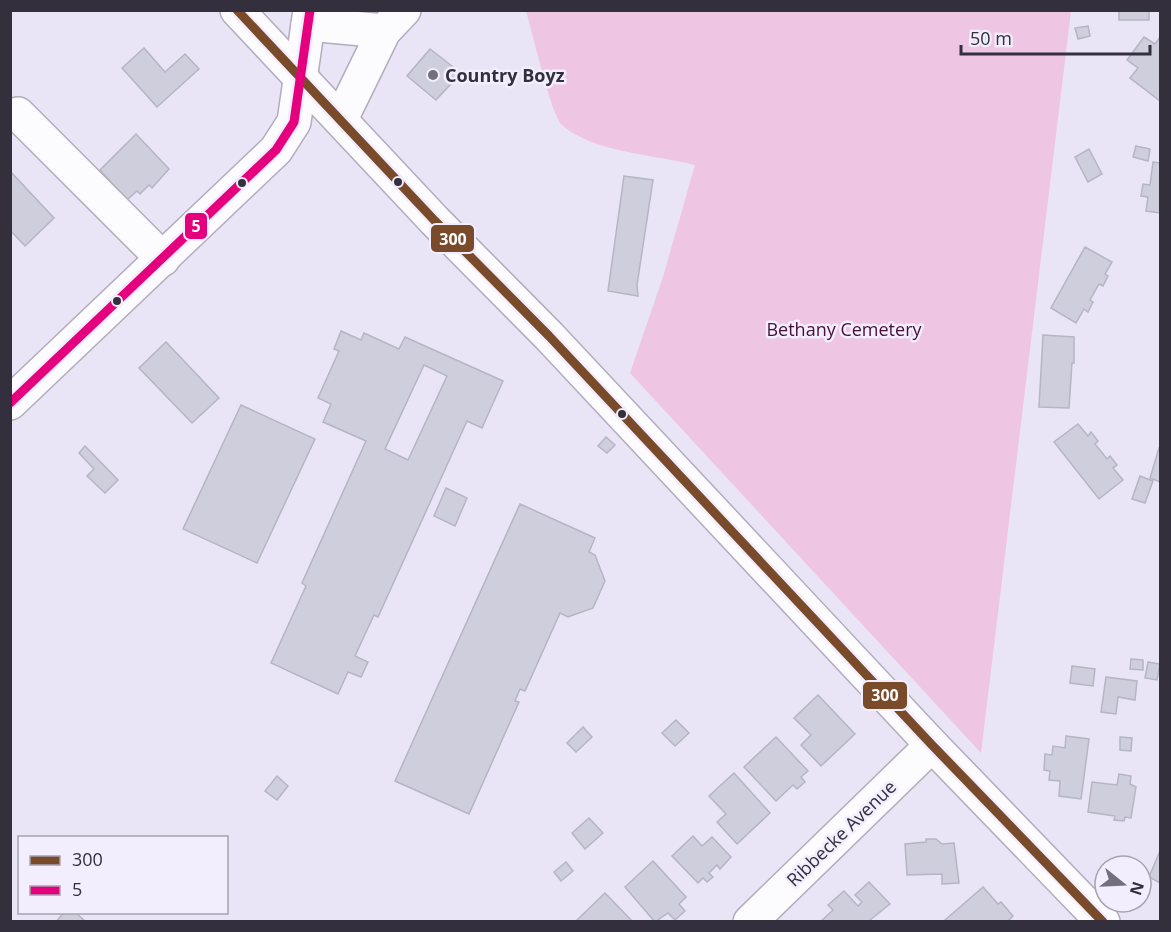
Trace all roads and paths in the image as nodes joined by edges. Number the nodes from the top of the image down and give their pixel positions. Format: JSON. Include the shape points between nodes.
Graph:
{"nodes":[{"id":1,"x":237,"y":10,"type":"edge"},
{"id":2,"x":309,"y":17,"type":"edge"},
{"id":3,"x":394,"y":21,"type":"edge"},
{"id":4,"x":301,"y":77,"type":"junction"},
{"id":5,"x":18,"y":114,"type":"dead end"},
{"id":6,"x":341,"y":119,"type":"junction"},
{"id":7,"x":163,"y":259,"type":"junction"},
{"id":8,"x":10,"y":403,"type":"edge"},
{"id":9,"x":932,"y":745,"type":"junction"},
{"id":10,"x":750,"y":921,"type":"edge"},
{"id":11,"x":1102,"y":921,"type":"edge"}],
"edges":[{"from":1,"to":4,"type":"main road"},
{"from":2,"to":3,"type":"main road"},
{"from":2,"to":4,"type":"main road"},
{"from":3,"to":6,"type":"main road"},
{"from":4,"to":6,"type":"main road"},
{"from":4,"to":7,"type":"main road","via":[[294,122],[276,150]]},
{"from":5,"to":7,"type":"main road"},
{"from":6,"to":9,"type":"main road"},
{"from":7,"to":8,"type":"main road"},
{"from":9,"to":10,"type":"main road","name":"Ribbecke Avenue"},
{"from":9,"to":11,"type":"main road"}]}
